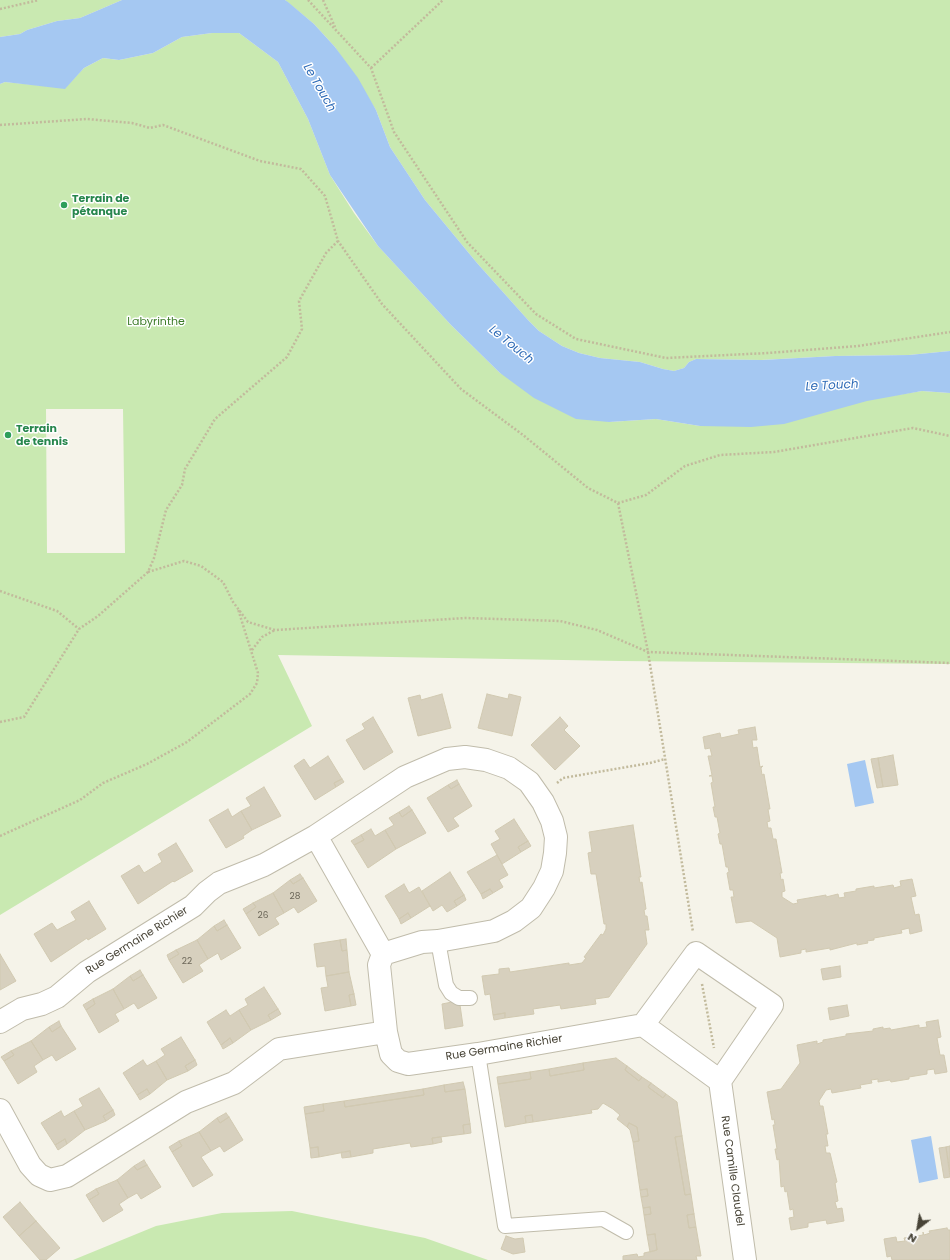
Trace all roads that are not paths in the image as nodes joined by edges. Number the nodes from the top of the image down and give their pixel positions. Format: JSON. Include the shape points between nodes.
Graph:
{"nodes":[{"id":1,"x":316,"y":836,"type":"junction"},
{"id":2,"x":438,"y":941,"type":"junction"},
{"id":3,"x":383,"y":954,"type":"junction"},
{"id":4,"x":470,"y":998,"type":"dead end"},
{"id":5,"x":0,"y":1022,"type":"edge"},
{"id":6,"x":643,"y":1025,"type":"junction"},
{"id":7,"x":386,"y":1032,"type":"junction"},
{"id":8,"x":478,"y":1054,"type":"junction"},
{"id":9,"x":720,"y":1081,"type":"junction"},
{"id":10,"x":0,"y":1110,"type":"edge"},
{"id":11,"x":626,"y":1232,"type":"dead end"},
{"id":12,"x":745,"y":1260,"type":"edge"}],
"edges":[{"from":1,"to":2,"type":"street","name":"Rue Germaine Richier","via":[[405,777],[447,759],[465,757],[486,760],[509,768],[529,782],[552,821],[556,837],[552,871],[544,888],[531,908],[514,921],[494,931]]},
{"from":1,"to":3,"type":"street"},
{"from":1,"to":5,"type":"street","name":"Rue Germaine Richier","via":[[264,865],[219,883],[193,906],[87,972],[57,996],[42,1004],[22,1009]]},
{"from":2,"to":3,"type":"street","name":"Rue Germaine Richier","via":[[422,942]]},
{"from":2,"to":4,"type":"lane","via":[[446,985],[451,993],[459,998]]},
{"from":3,"to":7,"type":"street","name":"Rue Germaine Richier","via":[[379,965]]},
{"from":6,"to":8,"type":"street","name":"Rue Germaine Richier"},
{"from":6,"to":9,"type":"street"},
{"from":6,"to":9,"type":"street","via":[[696,953],[772,1005]]},
{"from":7,"to":8,"type":"street","name":"Rue Germaine Richier","via":[[391,1054],[398,1061],[408,1064]]},
{"from":7,"to":10,"type":"street","via":[[279,1049],[234,1084],[186,1102],[67,1176],[50,1180],[39,1175],[30,1165]]},
{"from":8,"to":11,"type":"lane","via":[[505,1226],[602,1219]]},
{"from":9,"to":12,"type":"street","name":"Rue Camille Claudel"}]}
